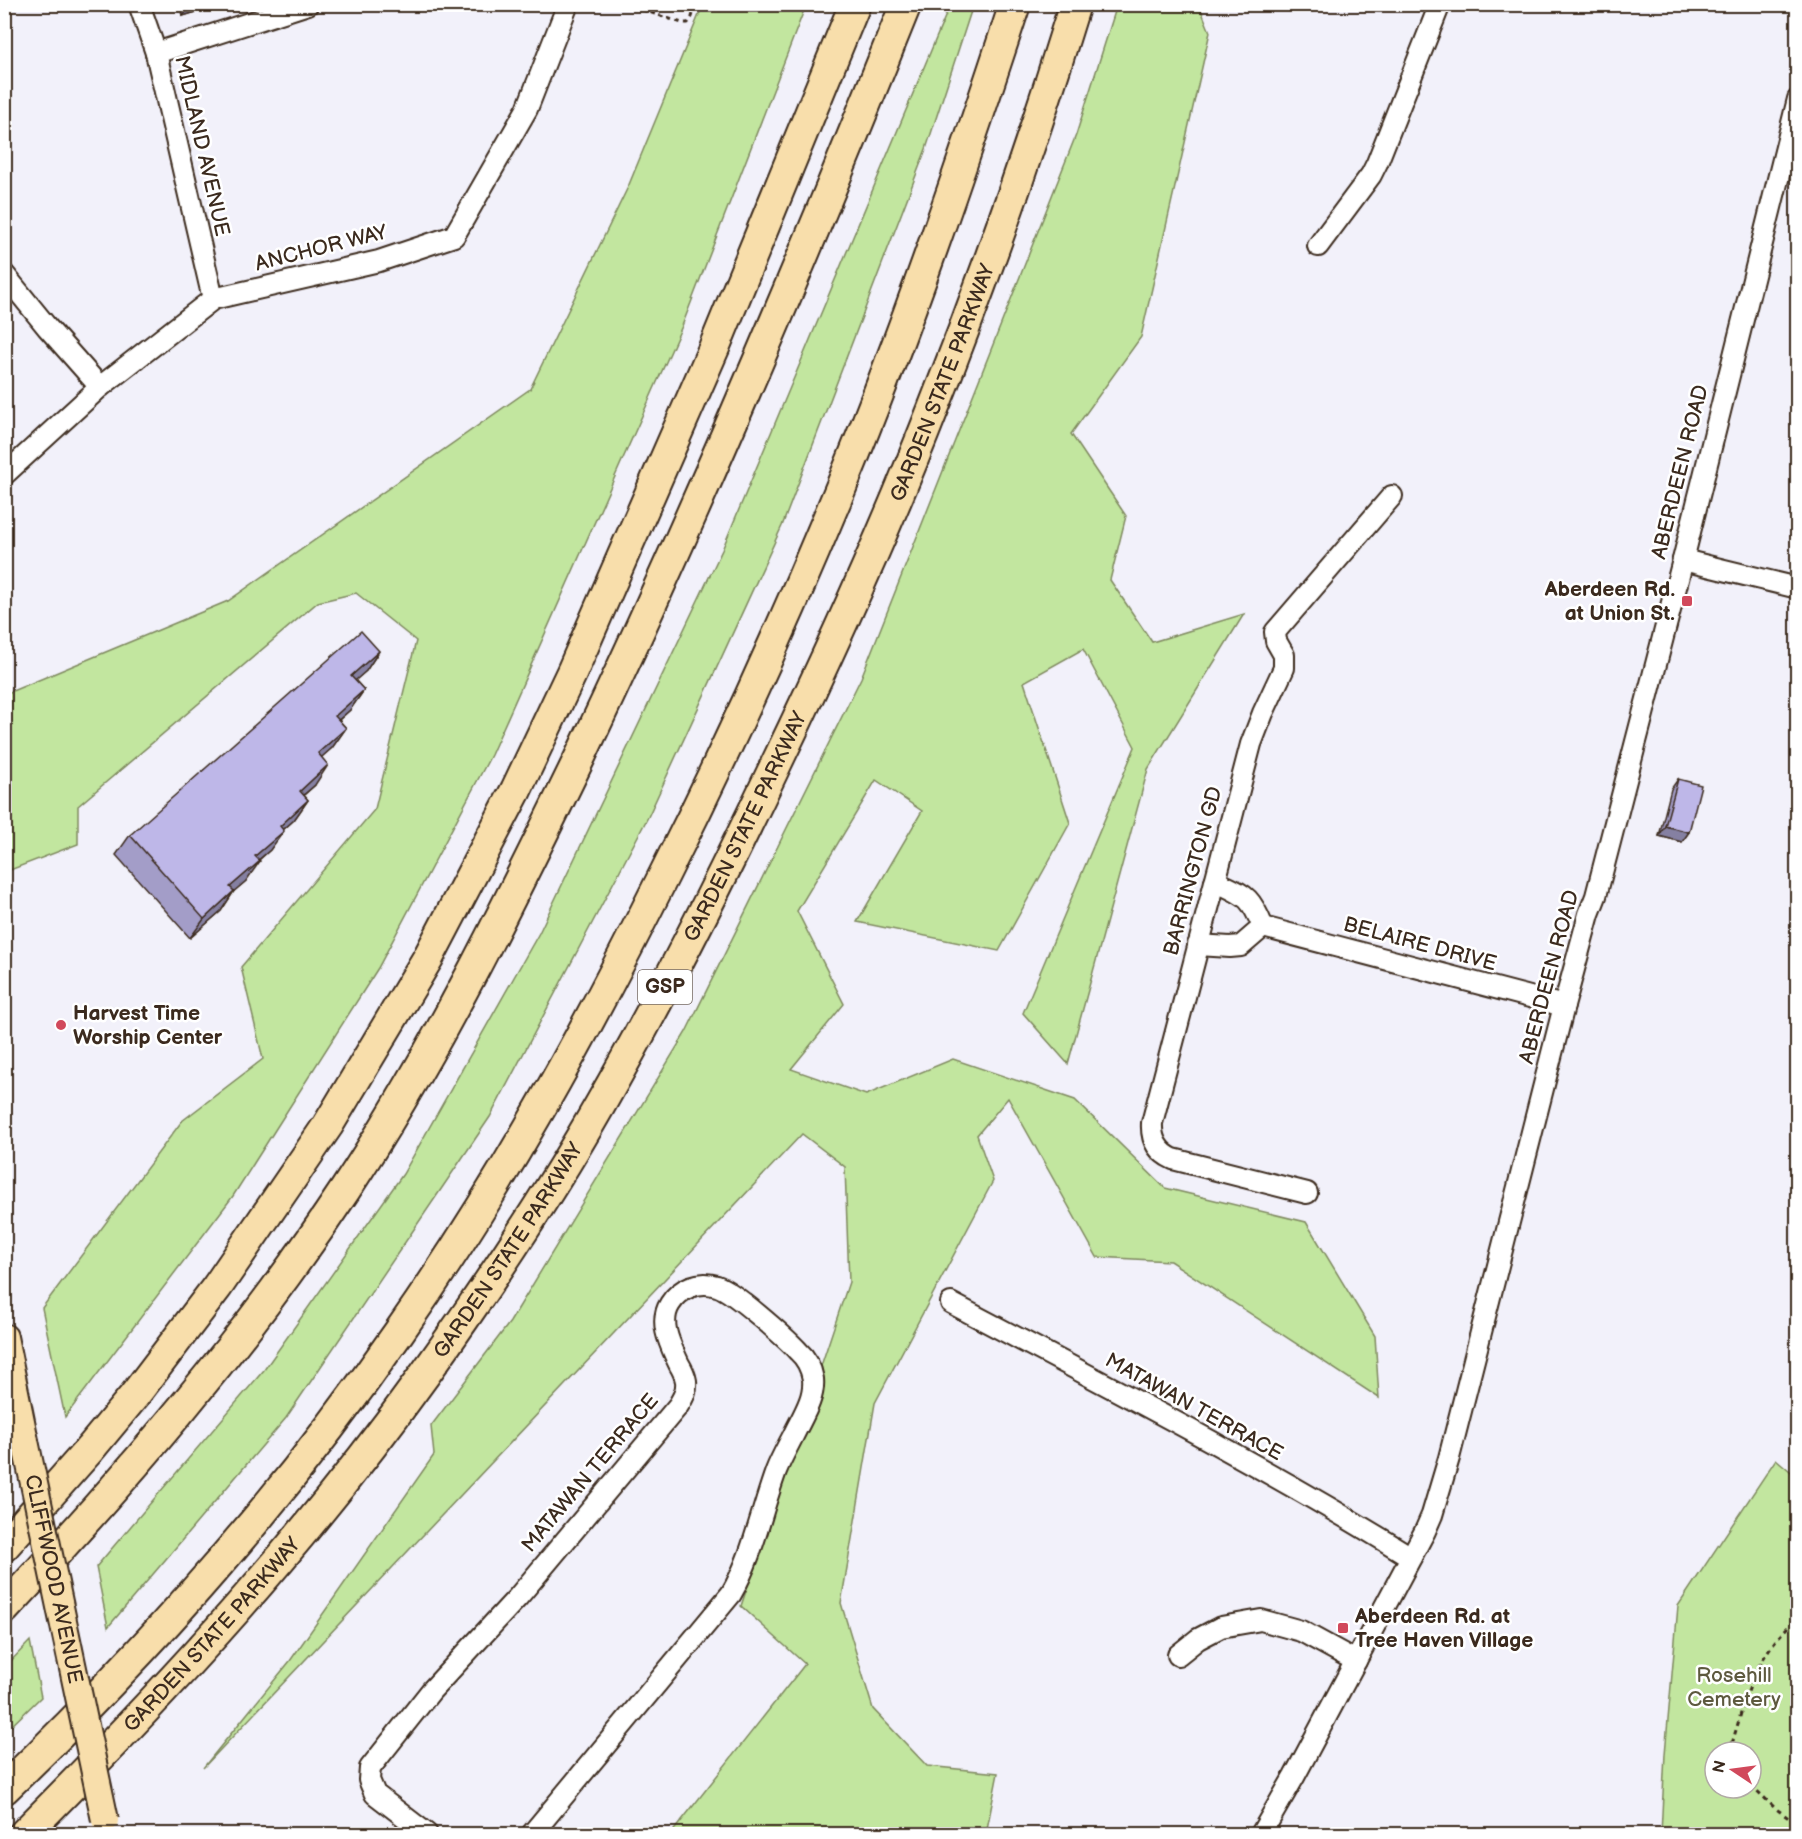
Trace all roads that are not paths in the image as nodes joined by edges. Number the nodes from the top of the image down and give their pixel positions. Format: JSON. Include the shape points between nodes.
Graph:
{"nodes":[{"id":1,"x":139,"y":4,"type":"edge"},
{"id":2,"x":308,"y":4,"type":"edge"},
{"id":3,"x":568,"y":4,"type":"edge"},
{"id":4,"x":855,"y":4,"type":"edge"},
{"id":5,"x":906,"y":4,"type":"edge"},
{"id":6,"x":1015,"y":4,"type":"edge"},
{"id":7,"x":1075,"y":4,"type":"edge"},
{"id":8,"x":1440,"y":4,"type":"edge"},
{"id":9,"x":156,"y":54,"type":"junction"},
{"id":10,"x":1797,"y":99,"type":"edge"},
{"id":11,"x":1318,"y":246,"type":"dead end"},
{"id":12,"x":4,"y":274,"type":"edge"},
{"id":13,"x":213,"y":299,"type":"junction"},
{"id":14,"x":100,"y":387,"type":"junction"},
{"id":15,"x":4,"y":475,"type":"edge"},
{"id":16,"x":1392,"y":496,"type":"dead end"},
{"id":17,"x":1683,"y":560,"type":"junction"},
{"id":18,"x":1797,"y":588,"type":"edge"},
{"id":19,"x":1215,"y":881,"type":"junction"},
{"id":20,"x":1263,"y":927,"type":"junction"},
{"id":21,"x":1198,"y":945,"type":"junction"},
{"id":22,"x":1564,"y":1006,"type":"junction"},
{"id":23,"x":1307,"y":1193,"type":"dead end"},
{"id":24,"x":951,"y":1303,"type":"dead end"},
{"id":25,"x":5,"y":1341,"type":"edge"},
{"id":26,"x":4,"y":1546,"type":"edge"},
{"id":27,"x":1411,"y":1557,"type":"junction"},
{"id":28,"x":4,"y":1609,"type":"edge"},
{"id":29,"x":1178,"y":1655,"type":"dead end"},
{"id":30,"x":1356,"y":1661,"type":"junction"},
{"id":31,"x":4,"y":1789,"type":"edge"},
{"id":32,"x":106,"y":1827,"type":"edge"},
{"id":33,"x":417,"y":1832,"type":"edge"},
{"id":34,"x":24,"y":1834,"type":"edge"},
{"id":35,"x":532,"y":1834,"type":"edge"},
{"id":36,"x":1261,"y":1834,"type":"edge"}],
"edges":[{"from":1,"to":9,"type":"street","name":"MIDLAND AVENUE"},
{"from":2,"to":9,"type":"street"},
{"from":3,"to":13,"type":"street","name":"ANCHOR WAY","via":[[527,109],[453,236],[380,261]]},
{"from":4,"to":26,"type":"highway","via":[[701,377],[572,672],[516,790],[428,958],[328,1125],[217,1287],[119,1414]]},
{"from":5,"to":28,"type":"highway","via":[[722,448],[588,741],[449,1018],[345,1189],[262,1307],[145,1453]]},
{"from":6,"to":31,"type":"highway","name":"GARDEN STATE PARKWAY","number":"GSP","via":[[922,277],[817,544],[684,836],[534,1120],[403,1326],[280,1491],[112,1682]]},
{"from":7,"to":34,"type":"highway","name":"GARDEN STATE PARKWAY","number":"GSP","via":[[979,290],[878,543],[729,863],[603,1100],[495,1274],[346,1479],[138,1719]]},
{"from":8,"to":11,"type":"street","via":[[1377,163]]},
{"from":9,"to":13,"type":"street","name":"MIDLAND AVENUE"},
{"from":10,"to":17,"type":"street","name":"ABERDEEN ROAD"},
{"from":12,"to":14,"type":"street"},
{"from":13,"to":14,"type":"street","name":"ANCHOR WAY"},
{"from":14,"to":15,"type":"street","name":"ANCHOR WAY"},
{"from":16,"to":19,"type":"street","name":"BARRINGTON GD","via":[[1275,632],[1284,655],[1284,668],[1251,744]]},
{"from":17,"to":18,"type":"street"},
{"from":17,"to":22,"type":"street","name":"ABERDEEN ROAD"},
{"from":19,"to":20,"type":"street","via":[[1249,899]]},
{"from":19,"to":21,"type":"street","name":"BARRINGTON GD"},
{"from":20,"to":21,"type":"street","via":[[1241,946]]},
{"from":20,"to":22,"type":"street","name":"BELAIRE DRIVE"},
{"from":21,"to":23,"type":"street","name":"BARRINGTON GD","via":[[1152,1123],[1154,1140],[1173,1159]]},
{"from":22,"to":27,"type":"street","name":"ABERDEEN ROAD","via":[[1449,1458],[1432,1515]]},
{"from":24,"to":27,"type":"street","name":"MATAWAN TERRACE","via":[[1321,1503]]},
{"from":25,"to":32,"type":"main road","name":"CLIFFWOOD AVENUE","bridge":true},
{"from":27,"to":30,"type":"street","name":"ABERDEEN ROAD"},
{"from":29,"to":30,"type":"street","via":[[1221,1627],[1261,1620],[1301,1631]]},
{"from":30,"to":36,"type":"street","name":"ABERDEEN ROAD"},
{"from":33,"to":35,"type":"street","name":"MATAWAN TERRACE","via":[[375,1794],[369,1780],[370,1768],[437,1684],[518,1597],[678,1406],[685,1395],[686,1380],[665,1328],[665,1317],[678,1294],[686,1289],[699,1284],[721,1287],[799,1351],[811,1369],[812,1395],[777,1469],[753,1544],[731,1594]]}]}
